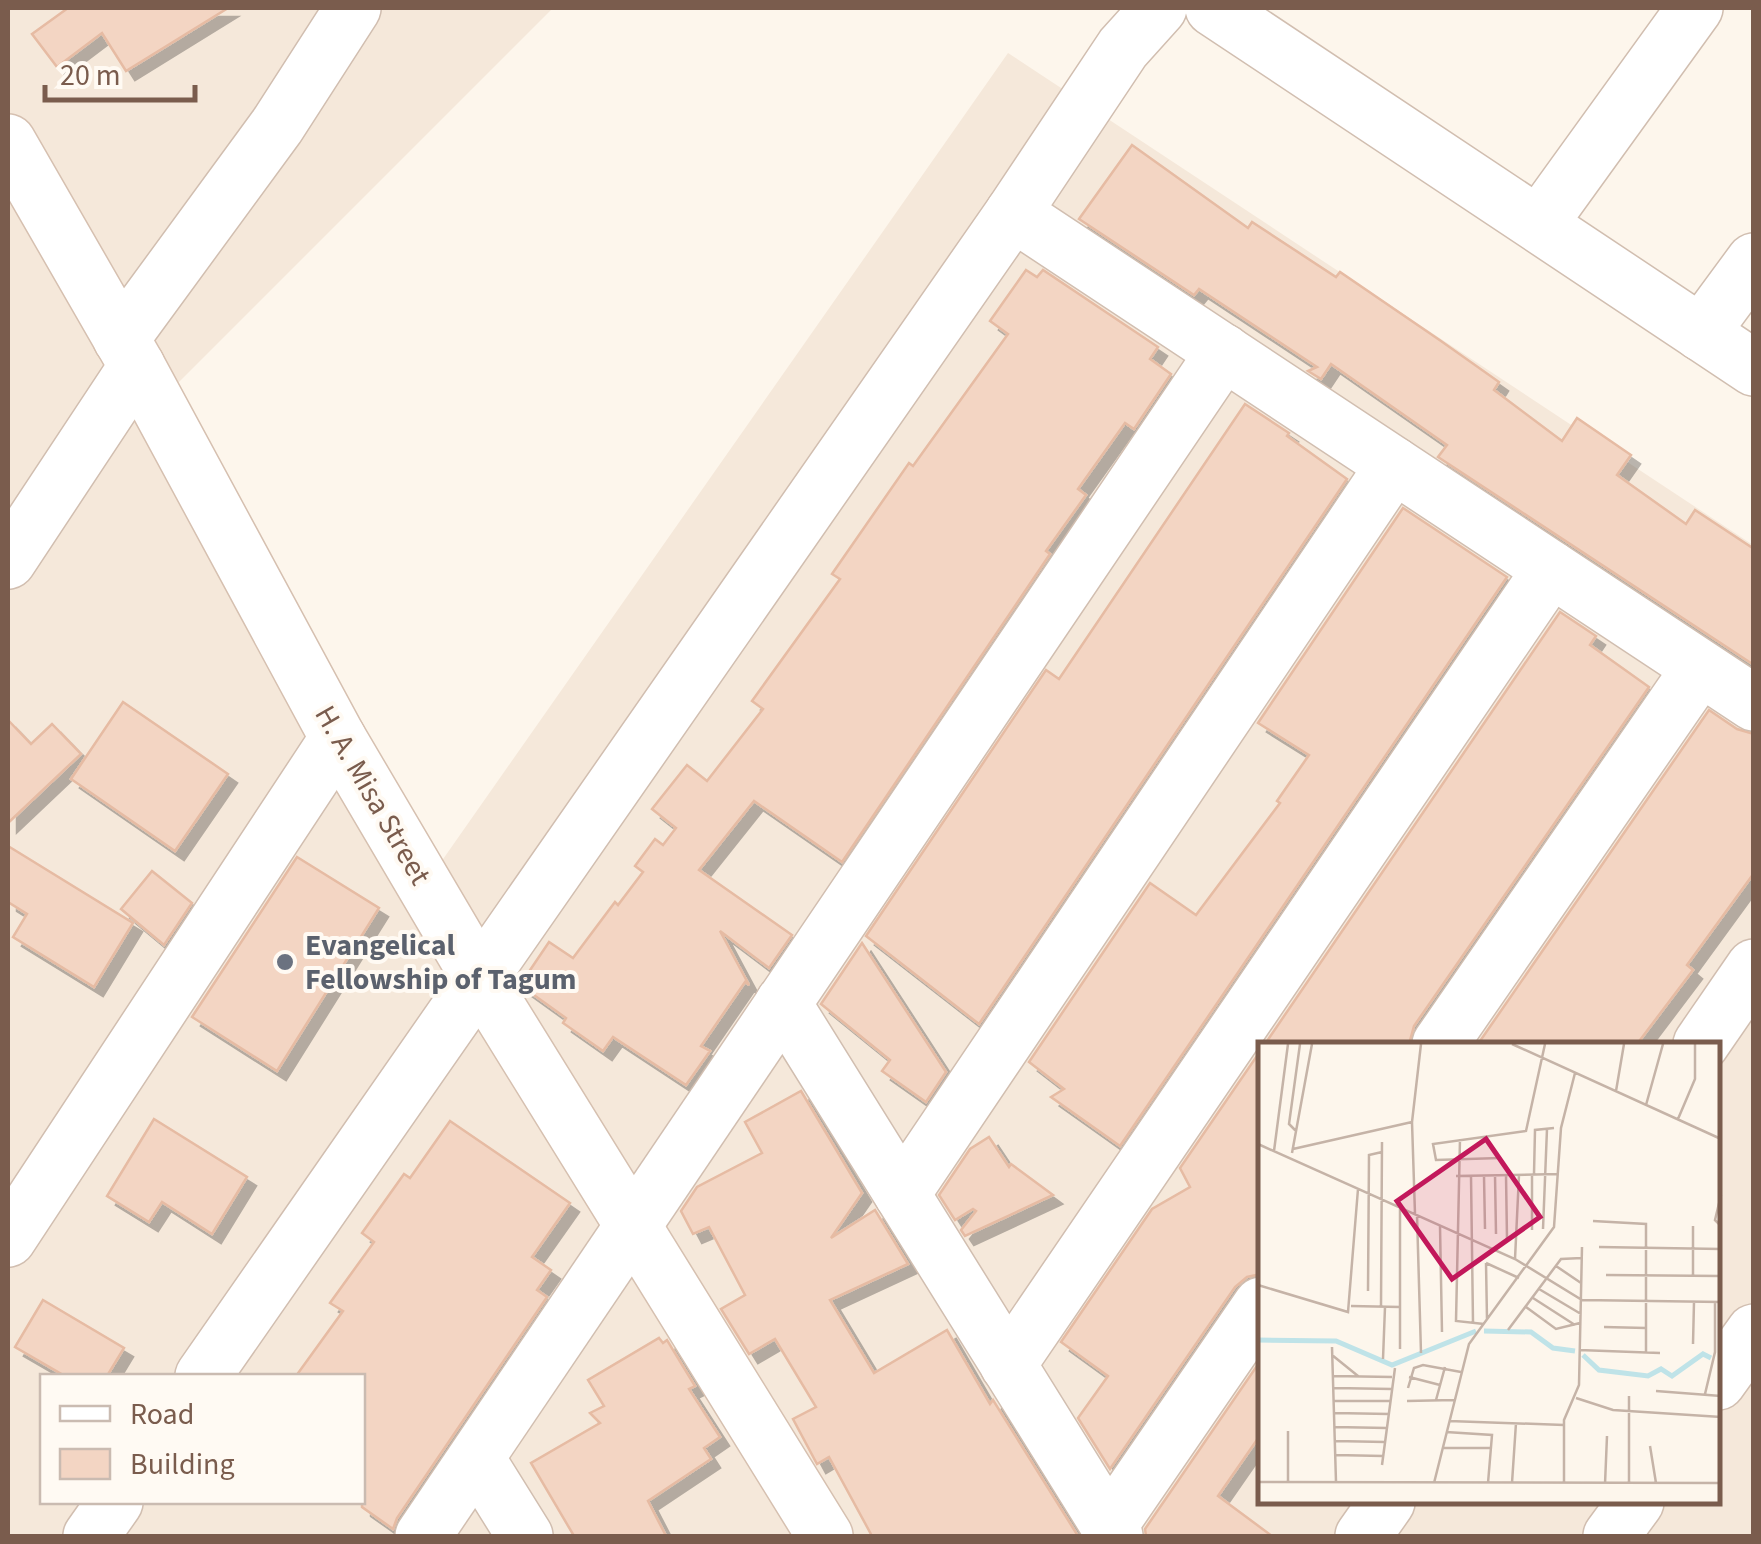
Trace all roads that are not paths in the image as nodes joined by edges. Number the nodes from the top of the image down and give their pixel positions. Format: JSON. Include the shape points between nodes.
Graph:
{"nodes":[{"id":1,"x":353,"y":8,"type":"edge"},
{"id":2,"x":1158,"y":8,"type":"edge"},
{"id":3,"x":1213,"y":8,"type":"edge"},
{"id":4,"x":1695,"y":8,"type":"edge"},
{"id":5,"x":8,"y":142,"type":"edge"},
{"id":6,"x":1014,"y":212,"type":"junction"},
{"id":7,"x":1539,"y":224,"type":"junction"},
{"id":8,"x":1754,"y":260,"type":"edge"},
{"id":9,"x":1701,"y":333,"type":"junction"},
{"id":10,"x":129,"y":352,"type":"junction"},
{"id":11,"x":1224,"y":352,"type":"junction"},
{"id":12,"x":1754,"y":368,"type":"edge"},
{"id":13,"x":1394,"y":464,"type":"junction"},
{"id":14,"x":8,"y":560,"type":"edge"},
{"id":15,"x":1551,"y":569,"type":"junction"},
{"id":16,"x":1700,"y":668,"type":"junction"},
{"id":17,"x":1754,"y":703,"type":"edge"},
{"id":18,"x":338,"y":738,"type":"junction"},
{"id":19,"x":1754,"y":967,"type":"edge"},
{"id":20,"x":480,"y":979,"type":"junction"},
{"id":21,"x":783,"y":1003,"type":"junction"},
{"id":22,"x":1441,"y":1042,"type":"edge"},
{"id":23,"x":1702,"y":1042,"type":"edge"},
{"id":24,"x":902,"y":1194,"type":"junction"},
{"id":25,"x":634,"y":1227,"type":"junction"},
{"id":26,"x":8,"y":1239,"type":"edge"},
{"id":27,"x":1258,"y":1309,"type":"edge"},
{"id":28,"x":1754,"y":1332,"type":"edge"},
{"id":29,"x":1008,"y":1365,"type":"junction"},
{"id":30,"x":203,"y":1374,"type":"edge"},
{"id":31,"x":1721,"y":1378,"type":"edge"},
{"id":32,"x":477,"y":1459,"type":"junction"},
{"id":33,"x":114,"y":1504,"type":"edge"},
{"id":34,"x":1635,"y":1504,"type":"edge"},
{"id":35,"x":1112,"y":1531,"type":"edge"},
{"id":36,"x":91,"y":1536,"type":"edge"},
{"id":37,"x":424,"y":1536,"type":"edge"},
{"id":38,"x":525,"y":1536,"type":"edge"},
{"id":39,"x":826,"y":1536,"type":"edge"},
{"id":40,"x":1612,"y":1536,"type":"edge"}],
"edges":[{"from":1,"to":10,"type":"street"},
{"from":2,"to":6,"type":"street","via":[[1123,48]]},
{"from":3,"to":7,"type":"street"},
{"from":4,"to":7,"type":"street"},
{"from":5,"to":10,"type":"street","name":"H. A. Misa Street"},
{"from":6,"to":11,"type":"street"},
{"from":6,"to":20,"type":"street"},
{"from":7,"to":9,"type":"street"},
{"from":8,"to":9,"type":"street"},
{"from":9,"to":12,"type":"street"},
{"from":10,"to":14,"type":"street"},
{"from":10,"to":18,"type":"street","name":"H. A. Misa Street"},
{"from":11,"to":13,"type":"street"},
{"from":11,"to":21,"type":"street"},
{"from":13,"to":15,"type":"street"},
{"from":13,"to":24,"type":"street"},
{"from":15,"to":16,"type":"street"},
{"from":15,"to":29,"type":"street"},
{"from":16,"to":17,"type":"street"},
{"from":16,"to":22,"type":"street"},
{"from":18,"to":20,"type":"street","name":"H. A. Misa Street"},
{"from":18,"to":26,"type":"street"},
{"from":19,"to":23,"type":"street"},
{"from":20,"to":25,"type":"street","name":"H. A. Misa Street"},
{"from":20,"to":30,"type":"street"},
{"from":21,"to":24,"type":"street"},
{"from":21,"to":25,"type":"street"},
{"from":24,"to":29,"type":"street"},
{"from":25,"to":32,"type":"street"},
{"from":25,"to":39,"type":"street","name":"H. A. Misa Street"},
{"from":27,"to":35,"type":"street"},
{"from":28,"to":31,"type":"street"},
{"from":29,"to":35,"type":"street"},
{"from":32,"to":37,"type":"street"},
{"from":32,"to":38,"type":"street"},
{"from":33,"to":36,"type":"street"},
{"from":34,"to":40,"type":"street"}]}
